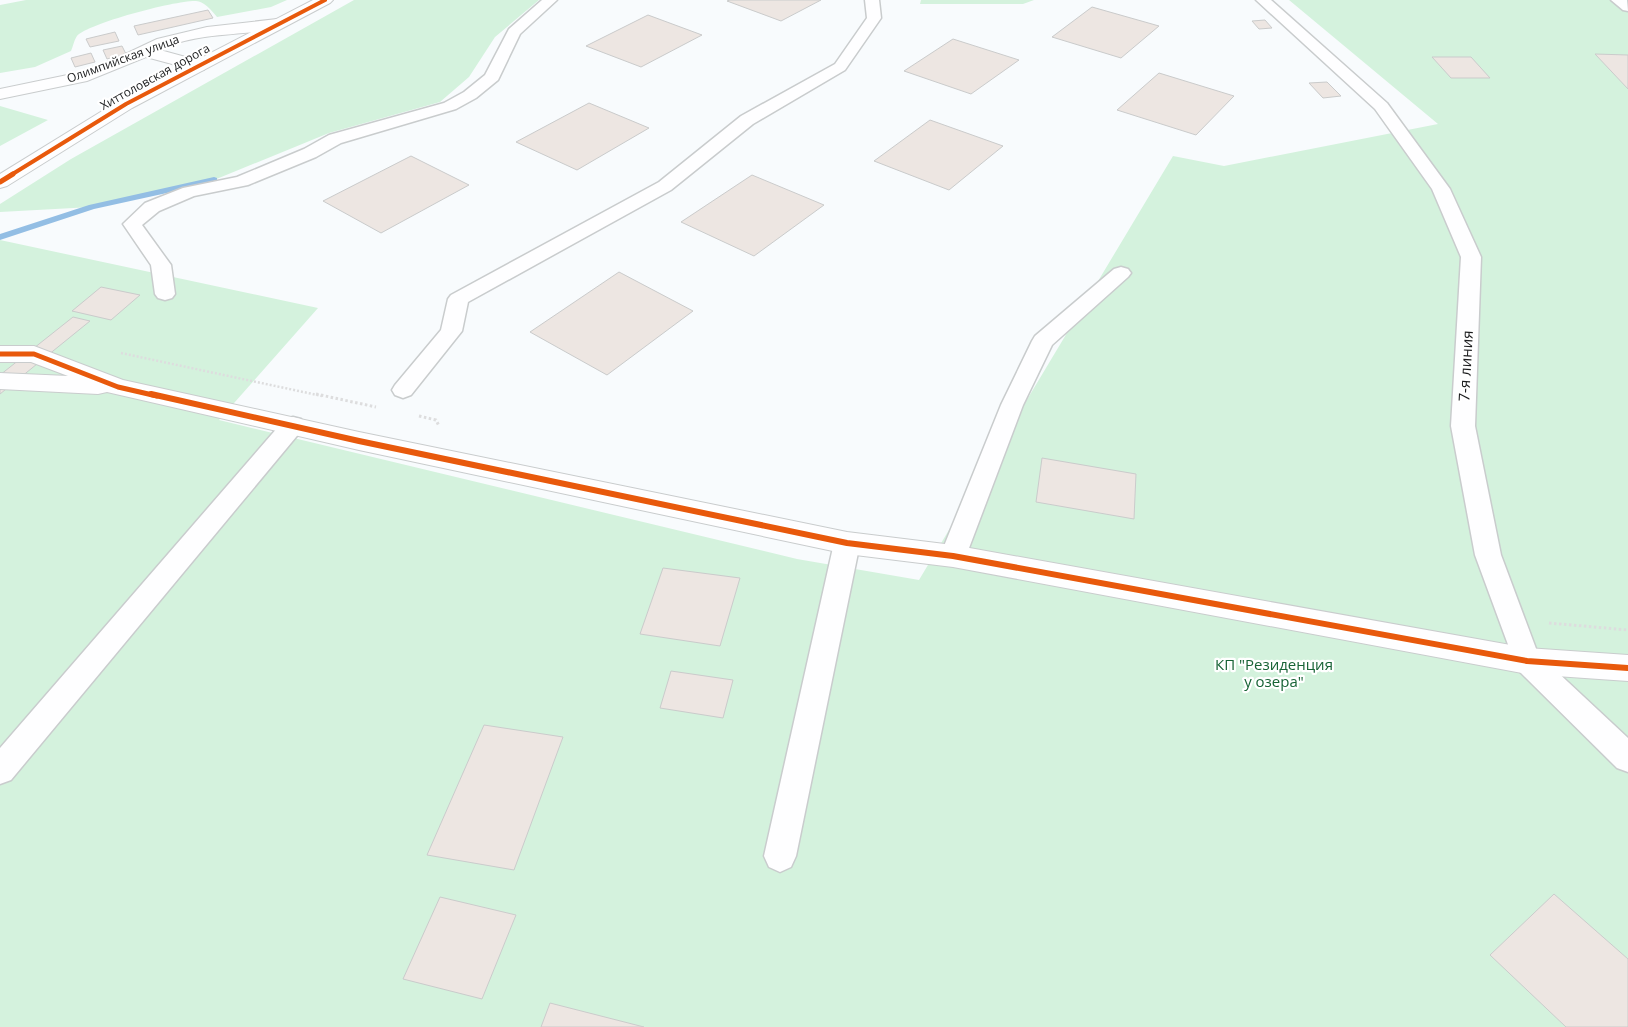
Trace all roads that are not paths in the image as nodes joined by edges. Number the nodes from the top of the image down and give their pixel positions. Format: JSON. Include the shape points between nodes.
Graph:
{"nodes":[{"id":1,"x":325,"y":0,"type":"edge"},
{"id":2,"x":550,"y":0,"type":"edge"},
{"id":3,"x":872,"y":0,"type":"edge"},
{"id":4,"x":1263,"y":0,"type":"edge"},
{"id":5,"x":1618,"y":0,"type":"edge"},
{"id":6,"x":1628,"y":7,"type":"edge"},
{"id":7,"x":277,"y":24,"type":"junction"},
{"id":8,"x":144,"y":51,"type":"junction"},
{"id":9,"x":198,"y":66,"type":"junction"},
{"id":10,"x":0,"y":94,"type":"edge"},
{"id":11,"x":0,"y":182,"type":"edge"},
{"id":12,"x":1121,"y":272,"type":"dead end"},
{"id":13,"x":165,"y":294,"type":"dead end"},
{"id":14,"x":0,"y":354,"type":"edge"},
{"id":15,"x":0,"y":381,"type":"edge"},
{"id":16,"x":118,"y":387,"type":"junction"},
{"id":17,"x":402,"y":390,"type":"dead end"},
{"id":18,"x":293,"y":424,"type":"junction"},
{"id":19,"x":847,"y":543,"type":"junction"},
{"id":20,"x":953,"y":556,"type":"junction"},
{"id":21,"x":1527,"y":661,"type":"junction"},
{"id":22,"x":1628,"y":668,"type":"edge"},
{"id":23,"x":1628,"y":758,"type":"edge"},
{"id":24,"x":0,"y":770,"type":"edge"},
{"id":25,"x":780,"y":856,"type":"dead end"}],
"edges":[{"from":1,"to":7,"type":"street","name":"Хиттоловская дорога"},
{"from":2,"to":13,"type":"lane","via":[[514,32],[492,77],[450,106],[336,139],[310,154],[242,181],[189,192],[152,207],[132,224],[161,266]]},
{"from":3,"to":17,"type":"lane","via":[[874,18],[840,67],[747,120],[665,186],[458,299],[451,331]]},
{"from":4,"to":21,"type":"lane","name":"7-я линия","via":[[1381,106],[1441,189],[1471,257],[1463,426],[1488,555]]},
{"from":5,"to":6,"type":"lane"},
{"from":7,"to":8,"type":"street","name":"Олимпийская улица","via":[[207,32],[163,42]]},
{"from":7,"to":9,"type":"street","name":"Хиттоловская дорога"},
{"from":8,"to":9,"type":"street"},
{"from":8,"to":10,"type":"street","name":"Олимпийская улица","via":[[81,77]]},
{"from":9,"to":11,"type":"street","name":"Хиттоловская дорога","via":[[126,104]]},
{"from":12,"to":20,"type":"lane","via":[[1043,341],[1012,405]]},
{"from":14,"to":16,"type":"street","via":[[34,354]]},
{"from":15,"to":16,"type":"street"},
{"from":16,"to":18,"type":"street"},
{"from":18,"to":19,"type":"street","via":[[360,441]]},
{"from":18,"to":24,"type":"lane"},
{"from":19,"to":20,"type":"street"},
{"from":19,"to":25,"type":"lane"},
{"from":20,"to":21,"type":"street"},
{"from":21,"to":22,"type":"street"},
{"from":21,"to":23,"type":"lane","name":"7-я линия"}]}
